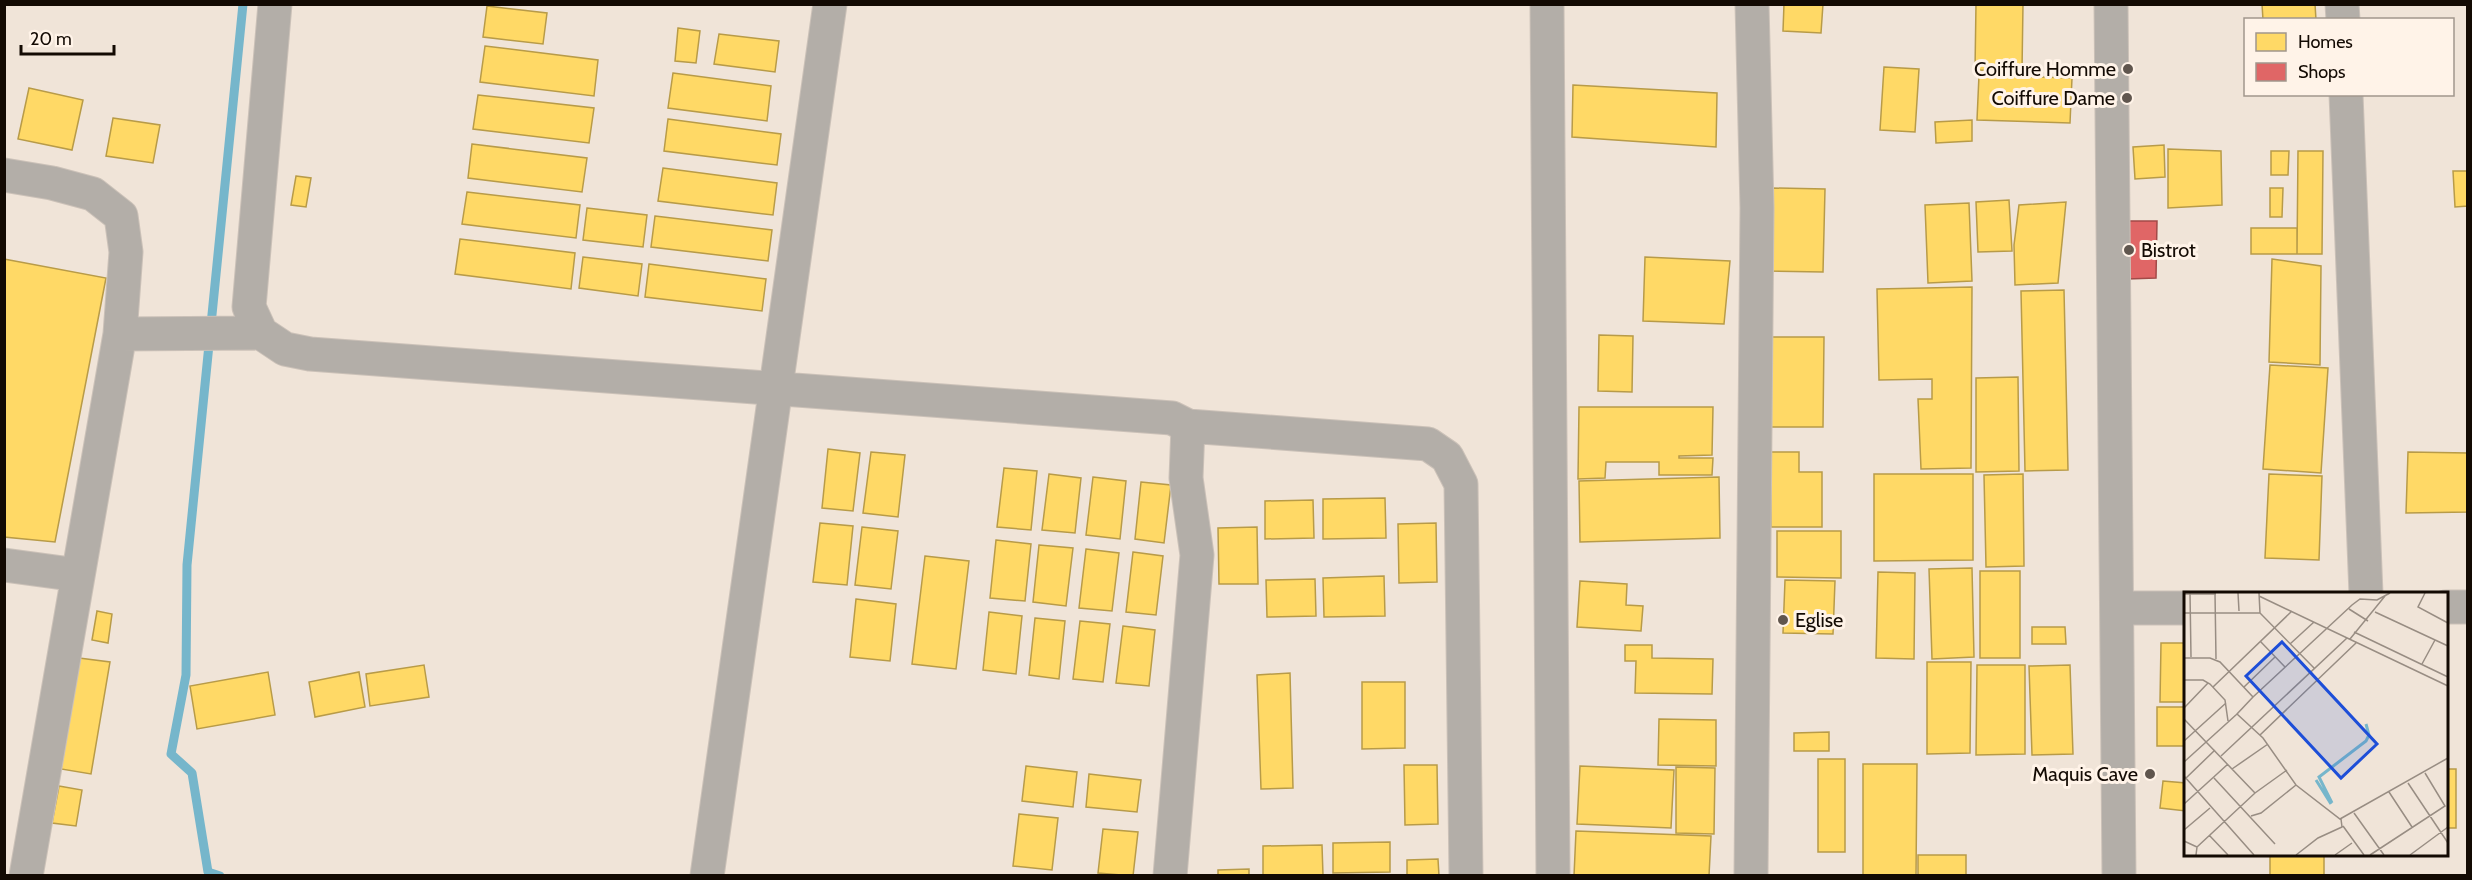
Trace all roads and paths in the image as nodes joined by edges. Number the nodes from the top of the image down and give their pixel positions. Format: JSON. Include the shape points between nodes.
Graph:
{"nodes":[{"id":1,"x":275,"y":4,"type":"edge"},
{"id":2,"x":830,"y":4,"type":"edge"},
{"id":3,"x":1547,"y":4,"type":"edge"},
{"id":4,"x":1752,"y":4,"type":"edge"},
{"id":5,"x":2111,"y":4,"type":"edge"},
{"id":6,"x":2346,"y":96,"type":"edge"},
{"id":7,"x":4,"y":175,"type":"edge"},
{"id":8,"x":261,"y":333,"type":"junction"},
{"id":9,"x":120,"y":334,"type":"junction"},
{"id":10,"x":776,"y":388,"type":"junction"},
{"id":11,"x":1188,"y":426,"type":"junction"},
{"id":12,"x":4,"y":565,"type":"edge"},
{"id":13,"x":78,"y":575,"type":"junction"},
{"id":14,"x":2366,"y":592,"type":"edge"},
{"id":15,"x":2448,"y":607,"type":"edge"},
{"id":16,"x":2468,"y":607,"type":"edge"},
{"id":17,"x":2116,"y":608,"type":"junction"},
{"id":18,"x":2184,"y":608,"type":"edge"},
{"id":19,"x":27,"y":876,"type":"edge"},
{"id":20,"x":707,"y":876,"type":"edge"},
{"id":21,"x":1170,"y":876,"type":"edge"},
{"id":22,"x":1466,"y":876,"type":"edge"},
{"id":23,"x":1552,"y":876,"type":"edge"},
{"id":24,"x":1750,"y":876,"type":"edge"},
{"id":25,"x":2119,"y":876,"type":"edge"}],
"edges":[{"from":1,"to":8,"type":"street","via":[[249,308]]},
{"from":2,"to":10,"type":"street"},
{"from":3,"to":23,"type":"street"},
{"from":4,"to":24,"type":"street","via":[[1757,208]]},
{"from":5,"to":17,"type":"street"},
{"from":6,"to":14,"type":"street"},
{"from":7,"to":9,"type":"street","via":[[93,194],[121,216],[126,252]]},
{"from":8,"to":9,"type":"street"},
{"from":8,"to":10,"type":"street","via":[[285,349],[310,354]]},
{"from":9,"to":13,"type":"street"},
{"from":10,"to":11,"type":"street","via":[[1172,418]]},
{"from":10,"to":20,"type":"street"},
{"from":11,"to":21,"type":"street","via":[[1186,478],[1197,555]]},
{"from":11,"to":22,"type":"street","via":[[1428,444],[1447,457],[1461,484]]},
{"from":12,"to":13,"type":"street"},
{"from":13,"to":19,"type":"street"},
{"from":15,"to":16,"type":"street"},
{"from":17,"to":18,"type":"street"},
{"from":17,"to":25,"type":"street"}]}
